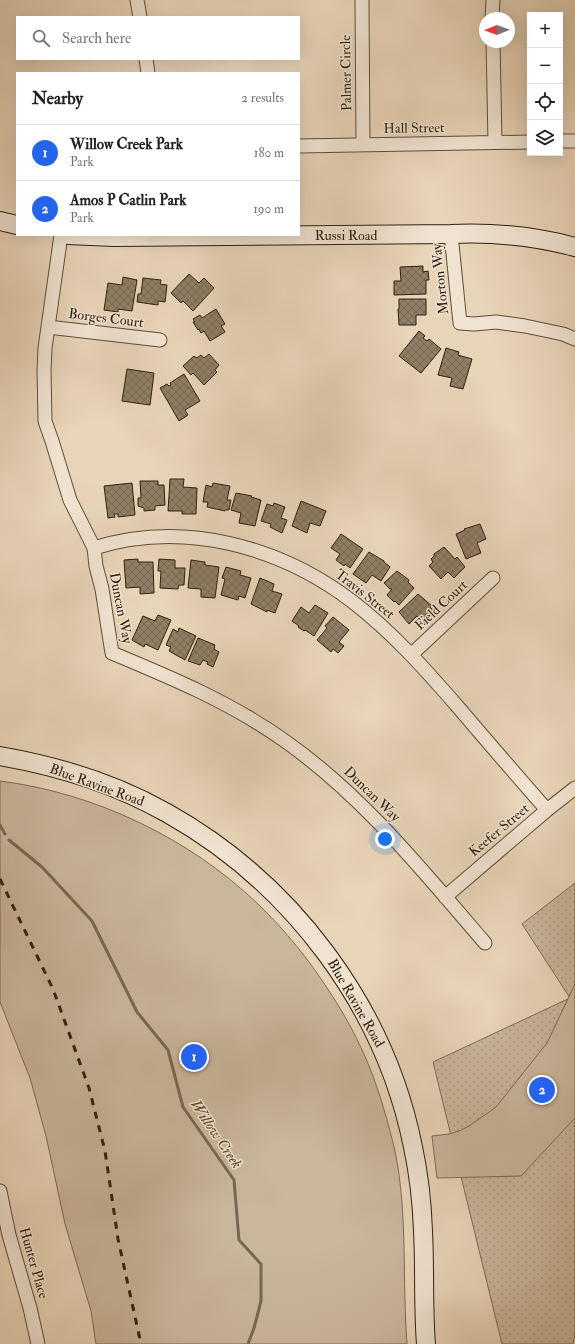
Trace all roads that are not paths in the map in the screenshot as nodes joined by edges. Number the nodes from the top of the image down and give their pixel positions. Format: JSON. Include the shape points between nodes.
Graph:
{"nodes":[{"id":1,"x":137,"y":0,"type":"edge"},
{"id":2,"x":362,"y":0,"type":"edge"},
{"id":3,"x":493,"y":0,"type":"edge"},
{"id":4,"x":492,"y":12,"type":"edge"},
{"id":5,"x":140,"y":16,"type":"edge"},
{"id":6,"x":493,"y":48,"type":"edge"},
{"id":7,"x":146,"y":60,"type":"edge"},
{"id":8,"x":148,"y":72,"type":"edge"},
{"id":9,"x":563,"y":141,"type":"edge"},
{"id":10,"x":575,"y":141,"type":"edge"},
{"id":11,"x":495,"y":142,"type":"junction"},
{"id":12,"x":527,"y":142,"type":"edge"},
{"id":13,"x":364,"y":145,"type":"junction"},
{"id":14,"x":300,"y":146,"type":"edge"},
{"id":15,"x":0,"y":221,"type":"edge"},
{"id":16,"x":16,"y":225,"type":"edge"},
{"id":17,"x":451,"y":234,"type":"junction"},
{"id":18,"x":300,"y":235,"type":"edge"},
{"id":19,"x":61,"y":236,"type":"edge"},
{"id":20,"x":91,"y":236,"type":"edge"},
{"id":21,"x":162,"y":236,"type":"edge"},
{"id":22,"x":575,"y":247,"type":"edge"},
{"id":23,"x":48,"y":327,"type":"junction"},
{"id":24,"x":575,"y":339,"type":"edge"},
{"id":25,"x":160,"y":340,"type":"dead end"},
{"id":26,"x":94,"y":548,"type":"junction"},
{"id":27,"x":493,"y":578,"type":"dead end"},
{"id":28,"x":412,"y":654,"type":"junction"},
{"id":29,"x":0,"y":756,"type":"edge"},
{"id":30,"x":575,"y":788,"type":"edge"},
{"id":31,"x":547,"y":810,"type":"junction"},
{"id":32,"x":445,"y":897,"type":"junction"},
{"id":33,"x":485,"y":943,"type":"dead end"},
{"id":34,"x":0,"y":1191,"type":"edge"},
{"id":35,"x":38,"y":1344,"type":"edge"},
{"id":36,"x":426,"y":1344,"type":"edge"}],
"edges":[{"from":1,"to":5,"type":"street"},
{"from":2,"to":13,"type":"street","name":"Palmer Circle"},
{"from":3,"to":4,"type":"street"},
{"from":6,"to":11,"type":"street"},
{"from":7,"to":8,"type":"street"},
{"from":9,"to":10,"type":"street"},
{"from":11,"to":12,"type":"street","name":"Hall Street"},
{"from":11,"to":13,"type":"street","name":"Hall Street"},
{"from":13,"to":14,"type":"street","name":"Hall Street"},
{"from":15,"to":16,"type":"main road"},
{"from":17,"to":18,"type":"main road","name":"Russi Road"},
{"from":17,"to":22,"type":"main road","name":"Russi Road","via":[[510,235]]},
{"from":17,"to":24,"type":"street","name":"Morton Way","via":[[460,323],[496,322],[525,326]]},
{"from":19,"to":23,"type":"street","name":"Duncan Way"},
{"from":20,"to":21,"type":"main road","name":"Russi Road"},
{"from":23,"to":25,"type":"street","name":"Borges Court"},
{"from":23,"to":26,"type":"street","name":"Duncan Way","via":[[44,370],[45,421],[70,500]]},
{"from":26,"to":28,"type":"street","name":"Travis Street","via":[[134,538],[164,536],[223,541],[250,548],[306,572],[330,586],[373,618]]},
{"from":26,"to":32,"type":"street","name":"Duncan Way","via":[[112,653],[210,696],[285,741],[351,794]]},
{"from":27,"to":28,"type":"street","name":"Field Court"},
{"from":28,"to":31,"type":"street","name":"Travis Street"},
{"from":29,"to":36,"type":"main road","name":"Blue Ravine Road","via":[[39,764],[95,781],[168,813],[226,851],[251,872],[298,918],[330,958],[362,1008],[383,1051],[407,1122],[421,1196]]},
{"from":30,"to":31,"type":"street","name":"Keefer Street"},
{"from":31,"to":32,"type":"street","name":"Keefer Street"},
{"from":32,"to":33,"type":"street"},
{"from":34,"to":35,"type":"street","name":"Hunter Place"}]}
